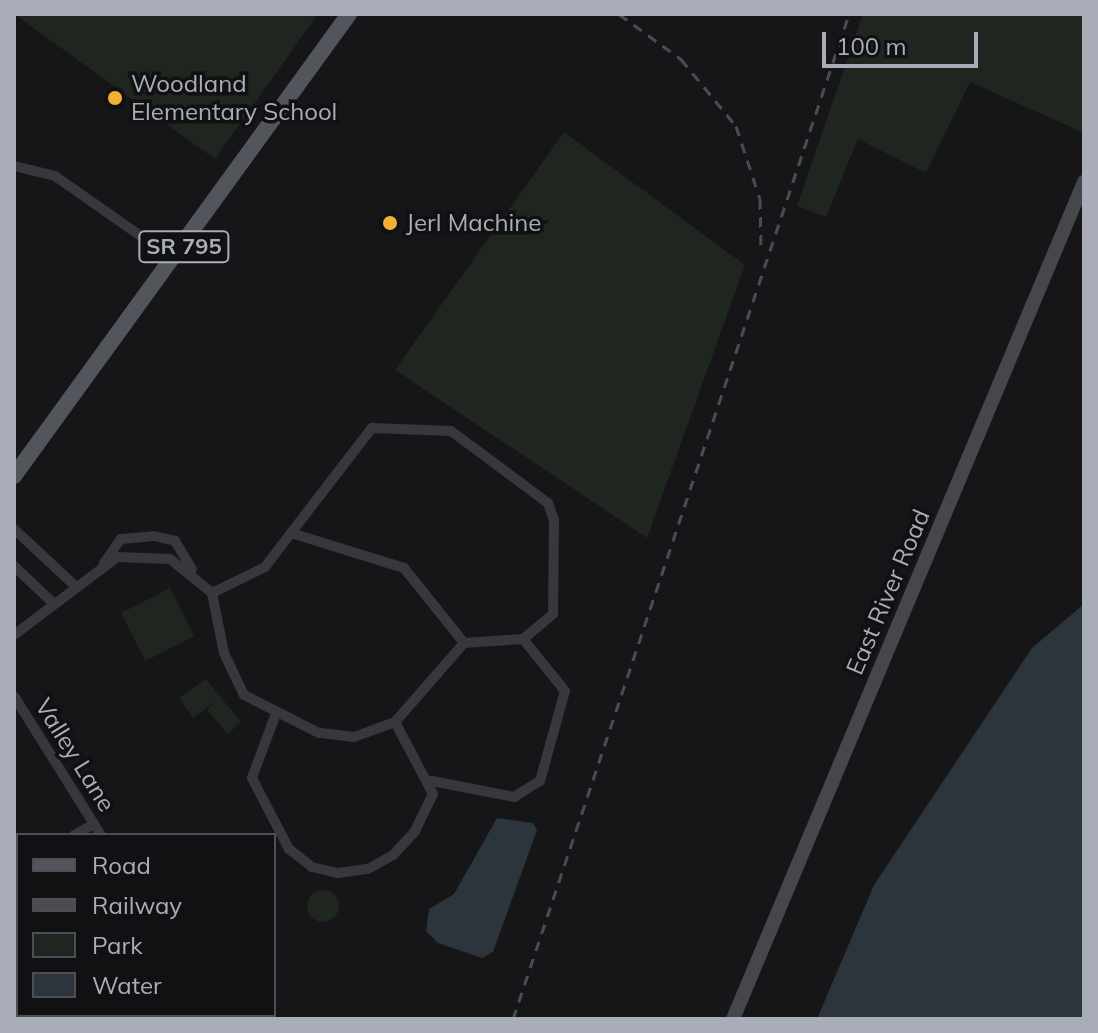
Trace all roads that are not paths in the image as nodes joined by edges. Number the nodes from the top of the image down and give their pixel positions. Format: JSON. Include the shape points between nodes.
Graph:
{"nodes":[{"id":1,"x":349,"y":14,"type":"edge"},
{"id":2,"x":14,"y":166,"type":"edge"},
{"id":3,"x":1084,"y":182,"type":"edge"},
{"id":4,"x":175,"y":260,"type":"junction"},
{"id":5,"x":14,"y":476,"type":"edge"},
{"id":6,"x":14,"y":529,"type":"edge"},
{"id":7,"x":291,"y":533,"type":"junction"},
{"id":8,"x":104,"y":563,"type":"junction"},
{"id":9,"x":14,"y":566,"type":"edge"},
{"id":10,"x":193,"y":571,"type":"junction"},
{"id":11,"x":74,"y":585,"type":"junction"},
{"id":12,"x":212,"y":593,"type":"junction"},
{"id":13,"x":53,"y":603,"type":"junction"},
{"id":14,"x":14,"y":635,"type":"edge"},
{"id":15,"x":523,"y":639,"type":"junction"},
{"id":16,"x":464,"y":643,"type":"junction"},
{"id":17,"x":14,"y":696,"type":"edge"},
{"id":18,"x":275,"y":716,"type":"junction"},
{"id":19,"x":395,"y":722,"type":"junction"},
{"id":20,"x":432,"y":781,"type":"junction"},
{"id":21,"x":94,"y":824,"type":"junction"},
{"id":22,"x":78,"y":833,"type":"edge"},
{"id":23,"x":100,"y":833,"type":"edge"},
{"id":24,"x":733,"y":1019,"type":"edge"}],
"edges":[{"from":1,"to":4,"type":"main road","number":"SR 795"},
{"from":2,"to":4,"type":"street","via":[[55,176]]},
{"from":3,"to":24,"type":"main road","name":"East River Road"},
{"from":4,"to":5,"type":"main road","number":"SR 795"},
{"from":6,"to":11,"type":"street"},
{"from":7,"to":12,"type":"street","via":[[265,567]]},
{"from":7,"to":15,"type":"street","via":[[372,428],[451,431],[551,511],[557,604]]},
{"from":7,"to":16,"type":"street","via":[[404,568]]},
{"from":8,"to":10,"type":"street","via":[[158,555]]},
{"from":8,"to":10,"type":"street","via":[[121,539],[154,536],[181,546]]},
{"from":8,"to":11,"type":"street"},
{"from":9,"to":13,"type":"street"},
{"from":10,"to":12,"type":"street"},
{"from":11,"to":13,"type":"street"},
{"from":12,"to":18,"type":"street","via":[[233,674],[244,695]]},
{"from":13,"to":14,"type":"street"},
{"from":15,"to":16,"type":"street"},
{"from":15,"to":20,"type":"street","via":[[565,691],[540,781],[514,797]]},
{"from":16,"to":19,"type":"street"},
{"from":17,"to":21,"type":"street","name":"Valley Lane"},
{"from":18,"to":19,"type":"street","via":[[341,736]]},
{"from":18,"to":20,"type":"street","via":[[252,778],[289,849],[312,867],[354,873],[379,866],[415,831]]},
{"from":19,"to":20,"type":"street"},
{"from":21,"to":22,"type":"street"},
{"from":21,"to":23,"type":"street","name":"Valley Lane"}]}
